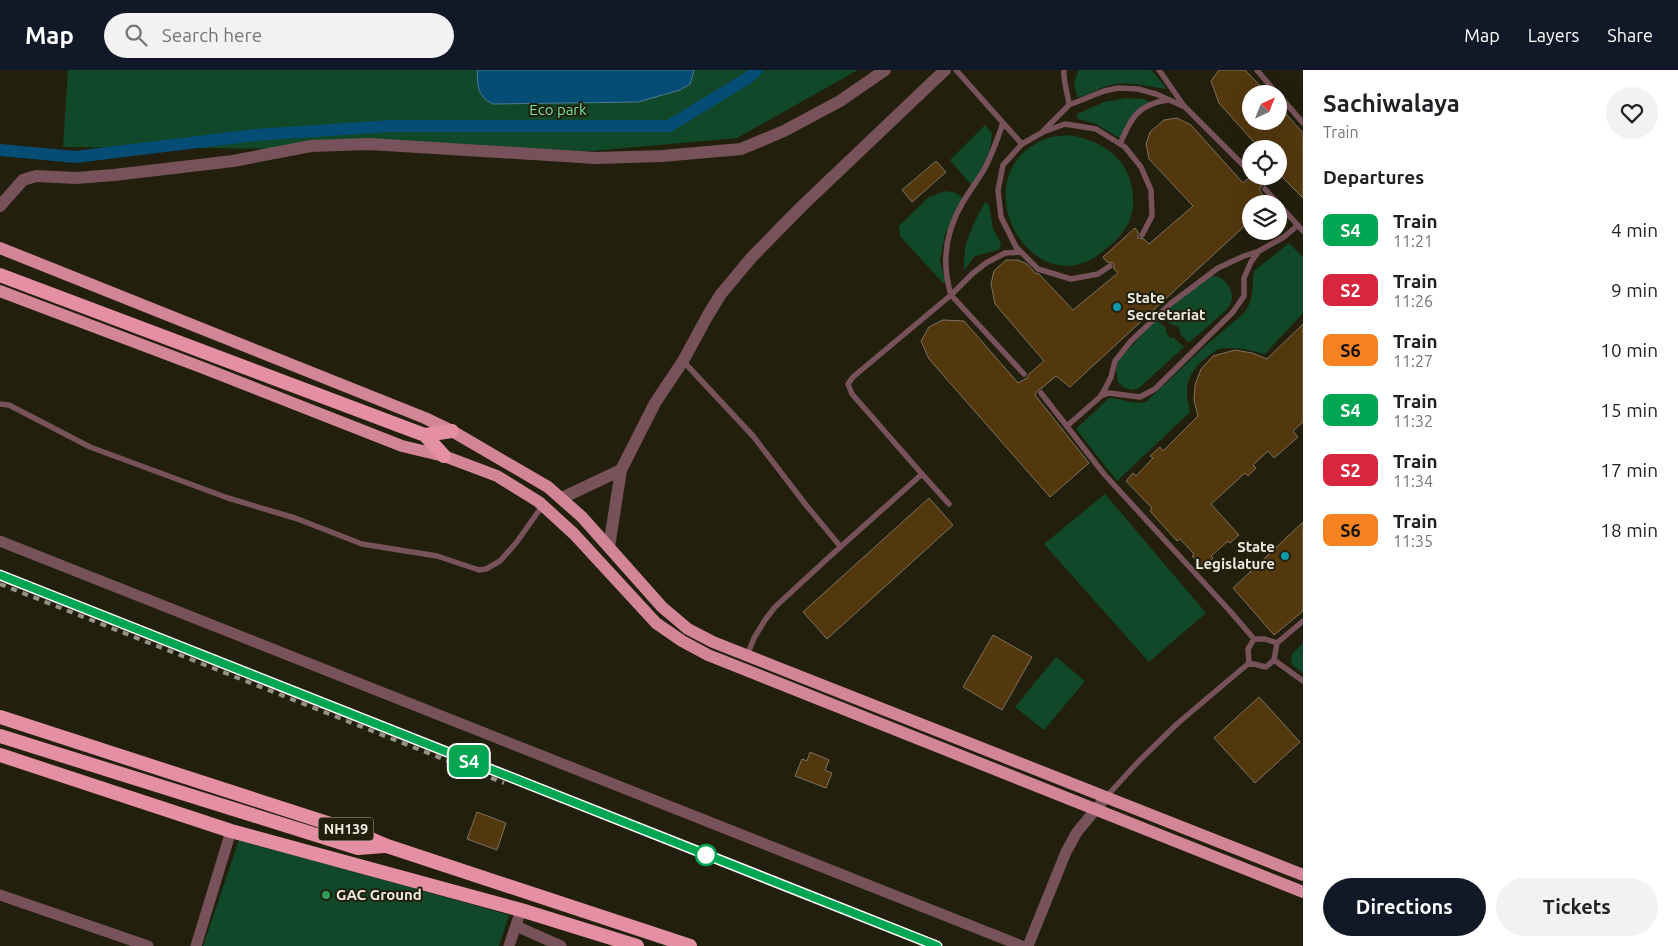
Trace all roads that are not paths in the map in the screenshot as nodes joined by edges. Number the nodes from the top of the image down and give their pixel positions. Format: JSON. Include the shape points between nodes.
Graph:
{"nodes":[{"id":1,"x":885,"y":70,"type":"edge"},
{"id":2,"x":945,"y":70,"type":"edge"},
{"id":3,"x":956,"y":70,"type":"edge"},
{"id":4,"x":1064,"y":70,"type":"edge"},
{"id":5,"x":1159,"y":70,"type":"edge"},
{"id":6,"x":1257,"y":70,"type":"edge"},
{"id":7,"x":1270,"y":85,"type":"edge"},
{"id":8,"x":1169,"y":99,"type":"junction"},
{"id":9,"x":1068,"y":105,"type":"junction"},
{"id":10,"x":1288,"y":106,"type":"edge"},
{"id":11,"x":1185,"y":107,"type":"junction"},
{"id":12,"x":1004,"y":123,"type":"junction"},
{"id":13,"x":1303,"y":123,"type":"edge"},
{"id":14,"x":1043,"y":132,"type":"junction"},
{"id":15,"x":1022,"y":144,"type":"junction"},
{"id":16,"x":1120,"y":144,"type":"junction"},
{"id":17,"x":1242,"y":164,"type":"edge"},
{"id":18,"x":1266,"y":189,"type":"dead end"},
{"id":19,"x":0,"y":206,"type":"edge"},
{"id":20,"x":1298,"y":225,"type":"junction"},
{"id":21,"x":1303,"y":231,"type":"edge"},
{"id":22,"x":1142,"y":235,"type":"dead end"},
{"id":23,"x":0,"y":248,"type":"edge"},
{"id":24,"x":1260,"y":251,"type":"junction"},
{"id":25,"x":1020,"y":252,"type":"junction"},
{"id":26,"x":1110,"y":266,"type":"dead end"},
{"id":27,"x":0,"y":275,"type":"edge"},
{"id":28,"x":0,"y":291,"type":"edge"},
{"id":29,"x":951,"y":295,"type":"junction"},
{"id":30,"x":683,"y":361,"type":"junction"},
{"id":31,"x":1024,"y":374,"type":"dead end"},
{"id":32,"x":1041,"y":393,"type":"dead end"},
{"id":33,"x":1100,"y":397,"type":"junction"},
{"id":34,"x":0,"y":404,"type":"edge"},
{"id":35,"x":1067,"y":426,"type":"junction"},
{"id":36,"x":452,"y":431,"type":"junction"},
{"id":37,"x":419,"y":433,"type":"junction"},
{"id":38,"x":444,"y":456,"type":"junction"},
{"id":39,"x":622,"y":470,"type":"junction"},
{"id":40,"x":922,"y":474,"type":"junction"},
{"id":41,"x":562,"y":498,"type":"junction"},
{"id":42,"x":949,"y":504,"type":"dead end"},
{"id":43,"x":542,"y":505,"type":"junction"},
{"id":44,"x":0,"y":541,"type":"edge"},
{"id":45,"x":840,"y":546,"type":"junction"},
{"id":46,"x":609,"y":547,"type":"junction"},
{"id":47,"x":1303,"y":621,"type":"edge"},
{"id":48,"x":1254,"y":639,"type":"junction"},
{"id":49,"x":1277,"y":643,"type":"junction"},
{"id":50,"x":747,"y":656,"type":"junction"},
{"id":51,"x":1274,"y":660,"type":"junction"},
{"id":52,"x":1249,"y":663,"type":"junction"},
{"id":53,"x":1303,"y":682,"type":"edge"},
{"id":54,"x":0,"y":718,"type":"edge"},
{"id":55,"x":0,"y":736,"type":"edge"},
{"id":56,"x":0,"y":755,"type":"edge"},
{"id":57,"x":1106,"y":797,"type":"junction"},
{"id":58,"x":1095,"y":810,"type":"junction"},
{"id":59,"x":231,"y":831,"type":"junction"},
{"id":60,"x":352,"y":846,"type":"junction"},
{"id":61,"x":387,"y":846,"type":"junction"},
{"id":62,"x":380,"y":871,"type":"junction"},
{"id":63,"x":1303,"y":875,"type":"edge"},
{"id":64,"x":1303,"y":892,"type":"edge"},
{"id":65,"x":0,"y":895,"type":"edge"},
{"id":66,"x":521,"y":910,"type":"junction"},
{"id":67,"x":516,"y":926,"type":"junction"},
{"id":68,"x":148,"y":946,"type":"edge"},
{"id":69,"x":196,"y":946,"type":"edge"},
{"id":70,"x":509,"y":946,"type":"edge"},
{"id":71,"x":561,"y":946,"type":"edge"},
{"id":72,"x":637,"y":946,"type":"edge"},
{"id":73,"x":690,"y":946,"type":"edge"},
{"id":74,"x":1022,"y":946,"type":"edge"},
{"id":75,"x":1028,"y":946,"type":"edge"}],
"edges":[{"from":1,"to":19,"type":"street","via":[[840,101],[784,131],[741,149],[596,158],[369,144],[318,146],[114,174],[76,178],[36,176],[24,180]]},
{"from":2,"to":30,"type":"street","via":[[752,257],[721,294]]},
{"from":3,"to":12,"type":"lane"},
{"from":4,"to":9,"type":"lane"},
{"from":5,"to":11,"type":"lane"},
{"from":6,"to":7,"type":"lane"},
{"from":8,"to":9,"type":"lane","via":[[1138,89],[1118,88]]},
{"from":8,"to":11,"type":"lane"},
{"from":8,"to":16,"type":"lane","via":[[1140,110],[1129,122]]},
{"from":9,"to":14,"type":"lane"},
{"from":10,"to":13,"type":"lane"},
{"from":11,"to":17,"type":"lane"},
{"from":12,"to":15,"type":"lane"},
{"from":12,"to":29,"type":"lane","via":[[986,167],[950,229],[946,279]]},
{"from":14,"to":15,"type":"lane"},
{"from":14,"to":16,"type":"lane","via":[[1065,124],[1096,129]]},
{"from":15,"to":25,"type":"lane","via":[[1003,165],[998,190],[1001,217]]},
{"from":16,"to":22,"type":"lane","via":[[1141,168],[1151,190],[1152,216]]},
{"from":18,"to":20,"type":"lane"},
{"from":20,"to":21,"type":"lane"},
{"from":20,"to":24,"type":"lane"},
{"from":23,"to":36,"type":"main road"},
{"from":24,"to":33,"type":"lane","via":[[1218,268],[1170,304],[1115,361]]},
{"from":24,"to":33,"type":"lane","via":[[1251,262],[1244,278],[1244,296],[1233,312],[1156,389],[1140,397],[1109,393]]},
{"from":25,"to":26,"type":"lane","via":[[1038,269],[1071,279],[1098,274]]},
{"from":25,"to":29,"type":"lane","via":[[1005,253],[986,263]]},
{"from":27,"to":37,"type":"highway"},
{"from":28,"to":38,"type":"main road","via":[[402,446]]},
{"from":29,"to":31,"type":"lane"},
{"from":29,"to":40,"type":"lane","via":[[848,384],[867,413]]},
{"from":30,"to":39,"type":"street","via":[[655,403]]},
{"from":30,"to":45,"type":"lane","via":[[747,429]]},
{"from":32,"to":35,"type":"lane"},
{"from":33,"to":35,"type":"lane"},
{"from":34,"to":43,"type":"lane","via":[[10,405],[90,447],[228,498],[294,518],[362,544],[437,556],[471,569],[486,569],[500,561]]},
{"from":35,"to":48,"type":"lane","via":[[1104,474]]},
{"from":36,"to":37,"type":"highway"},
{"from":36,"to":41,"type":"main road"},
{"from":37,"to":38,"type":"highway"},
{"from":38,"to":43,"type":"main road","via":[[497,476]]},
{"from":39,"to":41,"type":"street"},
{"from":39,"to":46,"type":"street"},
{"from":40,"to":42,"type":"lane"},
{"from":40,"to":45,"type":"lane"},
{"from":41,"to":46,"type":"main road"},
{"from":43,"to":58,"type":"main road","via":[[574,534],[656,623],[682,641],[708,655]]},
{"from":44,"to":74,"type":"street"},
{"from":45,"to":50,"type":"lane","via":[[775,607],[754,638]]},
{"from":46,"to":50,"type":"main road","via":[[662,607],[688,629]]},
{"from":47,"to":49,"type":"lane"},
{"from":48,"to":49,"type":"lane"},
{"from":48,"to":52,"type":"lane","via":[[1248,649]]},
{"from":49,"to":51,"type":"lane"},
{"from":50,"to":57,"type":"main road"},
{"from":51,"to":52,"type":"lane","via":[[1266,667]]},
{"from":51,"to":53,"type":"lane"},
{"from":52,"to":57,"type":"lane","via":[[1178,723]]},
{"from":54,"to":61,"type":"highway","number":"NH139","via":[[352,831]]},
{"from":55,"to":60,"type":"highway"},
{"from":56,"to":59,"type":"highway","number":"NH139"},
{"from":57,"to":58,"type":"street"},
{"from":57,"to":63,"type":"main road"},
{"from":58,"to":64,"type":"main road"},
{"from":58,"to":75,"type":"street","via":[[1066,852]]},
{"from":59,"to":62,"type":"highway","number":"NH139"},
{"from":59,"to":69,"type":"street"},
{"from":60,"to":61,"type":"highway"},
{"from":60,"to":62,"type":"highway"},
{"from":61,"to":73,"type":"highway","number":"NH139"},
{"from":62,"to":66,"type":"highway","number":"NH139"},
{"from":65,"to":68,"type":"street"},
{"from":66,"to":67,"type":"street"},
{"from":66,"to":72,"type":"highway","number":"NH139"},
{"from":67,"to":70,"type":"street"},
{"from":67,"to":71,"type":"street"}]}
